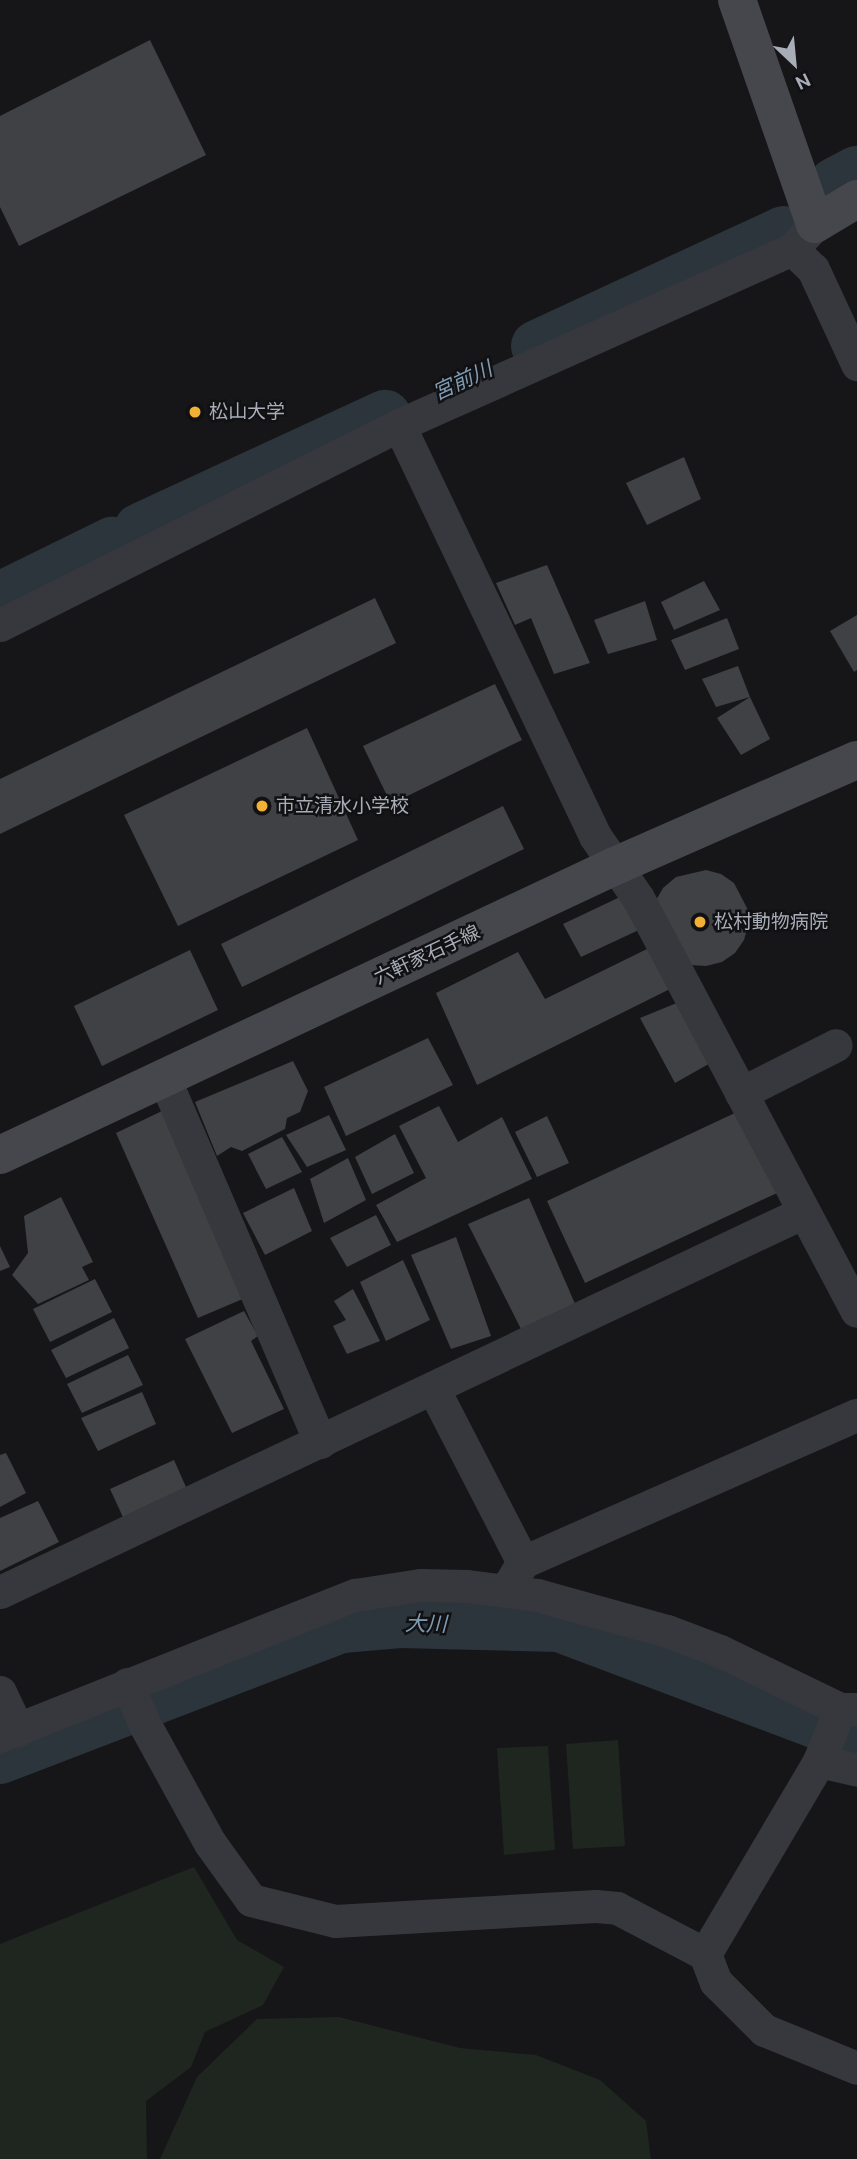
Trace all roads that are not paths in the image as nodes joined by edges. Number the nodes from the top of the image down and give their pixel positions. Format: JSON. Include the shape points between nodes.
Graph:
{"nodes":[{"id":1,"x":737,"y":0,"type":"edge"},
{"id":2,"x":857,"y":200,"type":"edge"},
{"id":3,"x":804,"y":236,"type":"junction"},
{"id":4,"x":857,"y":364,"type":"edge"},
{"id":5,"x":398,"y":425,"type":"junction"},
{"id":6,"x":0,"y":625,"type":"edge"},
{"id":7,"x":857,"y":760,"type":"edge"},
{"id":8,"x":615,"y":866,"type":"junction"},
{"id":9,"x":836,"y":1045,"type":"dead end"},
{"id":10,"x":165,"y":1080,"type":"junction"},
{"id":11,"x":741,"y":1093,"type":"junction"},
{"id":12,"x":0,"y":1156,"type":"edge"},
{"id":13,"x":804,"y":1212,"type":"junction"},
{"id":14,"x":854,"y":1296,"type":"edge"},
{"id":15,"x":433,"y":1388,"type":"junction"},
{"id":16,"x":857,"y":1415,"type":"edge"},
{"id":17,"x":320,"y":1442,"type":"junction"},
{"id":18,"x":523,"y":1562,"type":"junction"},
{"id":19,"x":506,"y":1590,"type":"junction"},
{"id":20,"x":0,"y":1592,"type":"edge"},
{"id":21,"x":129,"y":1687,"type":"junction"},
{"id":22,"x":0,"y":1692,"type":"edge"},
{"id":23,"x":844,"y":1713,"type":"edge"},
{"id":24,"x":9,"y":1733,"type":"edge"},
{"id":25,"x":821,"y":1756,"type":"junction"},
{"id":26,"x":857,"y":1770,"type":"edge"},
{"id":27,"x":705,"y":1954,"type":"junction"},
{"id":28,"x":857,"y":2068,"type":"edge"}],
"edges":[{"from":1,"to":3,"type":"main road"},
{"from":2,"to":3,"type":"main road"},
{"from":3,"to":4,"type":"street","via":[[813,269]]},
{"from":3,"to":5,"type":"street"},
{"from":5,"to":6,"type":"street"},
{"from":5,"to":8,"type":"street","via":[[595,836]]},
{"from":7,"to":8,"type":"main road","name":"六軒家石手線"},
{"from":8,"to":10,"type":"main road","name":"六軒家石手線"},
{"from":8,"to":11,"type":"street","via":[[638,898]]},
{"from":9,"to":11,"type":"street"},
{"from":10,"to":12,"type":"main road","name":"六軒家石手線"},
{"from":10,"to":17,"type":"street"},
{"from":11,"to":13,"type":"street"},
{"from":13,"to":14,"type":"street"},
{"from":13,"to":15,"type":"street"},
{"from":15,"to":17,"type":"street"},
{"from":15,"to":18,"type":"street"},
{"from":16,"to":18,"type":"street"},
{"from":17,"to":20,"type":"street"},
{"from":18,"to":19,"type":"street"},
{"from":19,"to":21,"type":"street","via":[[420,1585],[355,1595]]},
{"from":19,"to":23,"type":"street","via":[[667,1631],[720,1651]]},
{"from":21,"to":24,"type":"street"},
{"from":21,"to":27,"type":"street","via":[[209,1843],[251,1900],[335,1922],[617,1908]]},
{"from":22,"to":24,"type":"street"},
{"from":23,"to":25,"type":"street"},
{"from":25,"to":26,"type":"street"},
{"from":25,"to":27,"type":"street"},
{"from":27,"to":28,"type":"street","via":[[716,1982],[764,2031]]}]}
